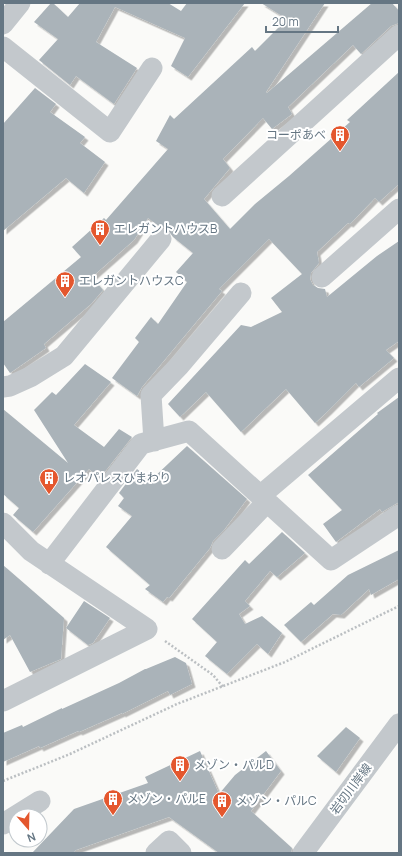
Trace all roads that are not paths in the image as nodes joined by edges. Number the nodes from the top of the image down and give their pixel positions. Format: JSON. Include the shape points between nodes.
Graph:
{"nodes":[{"id":1,"x":20,"y":3,"type":"edge"},
{"id":2,"x":3,"y":24,"type":"edge"},
{"id":3,"x":399,"y":35,"type":"edge"},
{"id":4,"x":3,"y":47,"type":"edge"},
{"id":5,"x":152,"y":68,"type":"dead end"},
{"id":6,"x":222,"y":196,"type":"dead end"},
{"id":7,"x":399,"y":209,"type":"edge"},
{"id":8,"x":161,"y":239,"type":"dead end"},
{"id":9,"x":322,"y":277,"type":"dead end"},
{"id":10,"x":241,"y":294,"type":"dead end"},
{"id":11,"x":399,"y":378,"type":"edge"},
{"id":12,"x":3,"y":387,"type":"edge"},
{"id":13,"x":154,"y":441,"type":"junction"},
{"id":14,"x":263,"y":499,"type":"junction"},
{"id":15,"x":399,"y":516,"type":"edge"},
{"id":16,"x":3,"y":523,"type":"edge"},
{"id":17,"x":222,"y":549,"type":"dead end"},
{"id":18,"x":49,"y":564,"type":"junction"},
{"id":19,"x":3,"y":701,"type":"edge"},
{"id":20,"x":399,"y":724,"type":"edge"},
{"id":21,"x":40,"y":800,"type":"dead end"},
{"id":22,"x":3,"y":824,"type":"edge"},
{"id":23,"x":156,"y":853,"type":"edge"},
{"id":24,"x":181,"y":853,"type":"edge"},
{"id":25,"x":304,"y":853,"type":"edge"}],
"edges":[{"from":1,"to":2,"type":"street"},
{"from":3,"to":6,"type":"street"},
{"from":4,"to":5,"type":"street","via":[[110,132]]},
{"from":7,"to":9,"type":"street"},
{"from":8,"to":12,"type":"street","via":[[64,356],[30,377]]},
{"from":10,"to":13,"type":"street","via":[[151,395]]},
{"from":11,"to":14,"type":"street"},
{"from":13,"to":14,"type":"street","via":[[189,431]]},
{"from":13,"to":18,"type":"street","via":[[141,444]]},
{"from":14,"to":15,"type":"street","via":[[331,560]]},
{"from":14,"to":17,"type":"street"},
{"from":16,"to":18,"type":"street","via":[[31,551]]},
{"from":18,"to":19,"type":"street","via":[[147,628]]},
{"from":20,"to":25,"type":"street","name":"岩切川岸線"},
{"from":21,"to":22,"type":"street"},
{"from":23,"to":24,"type":"street","via":[[169,841]]}]}
